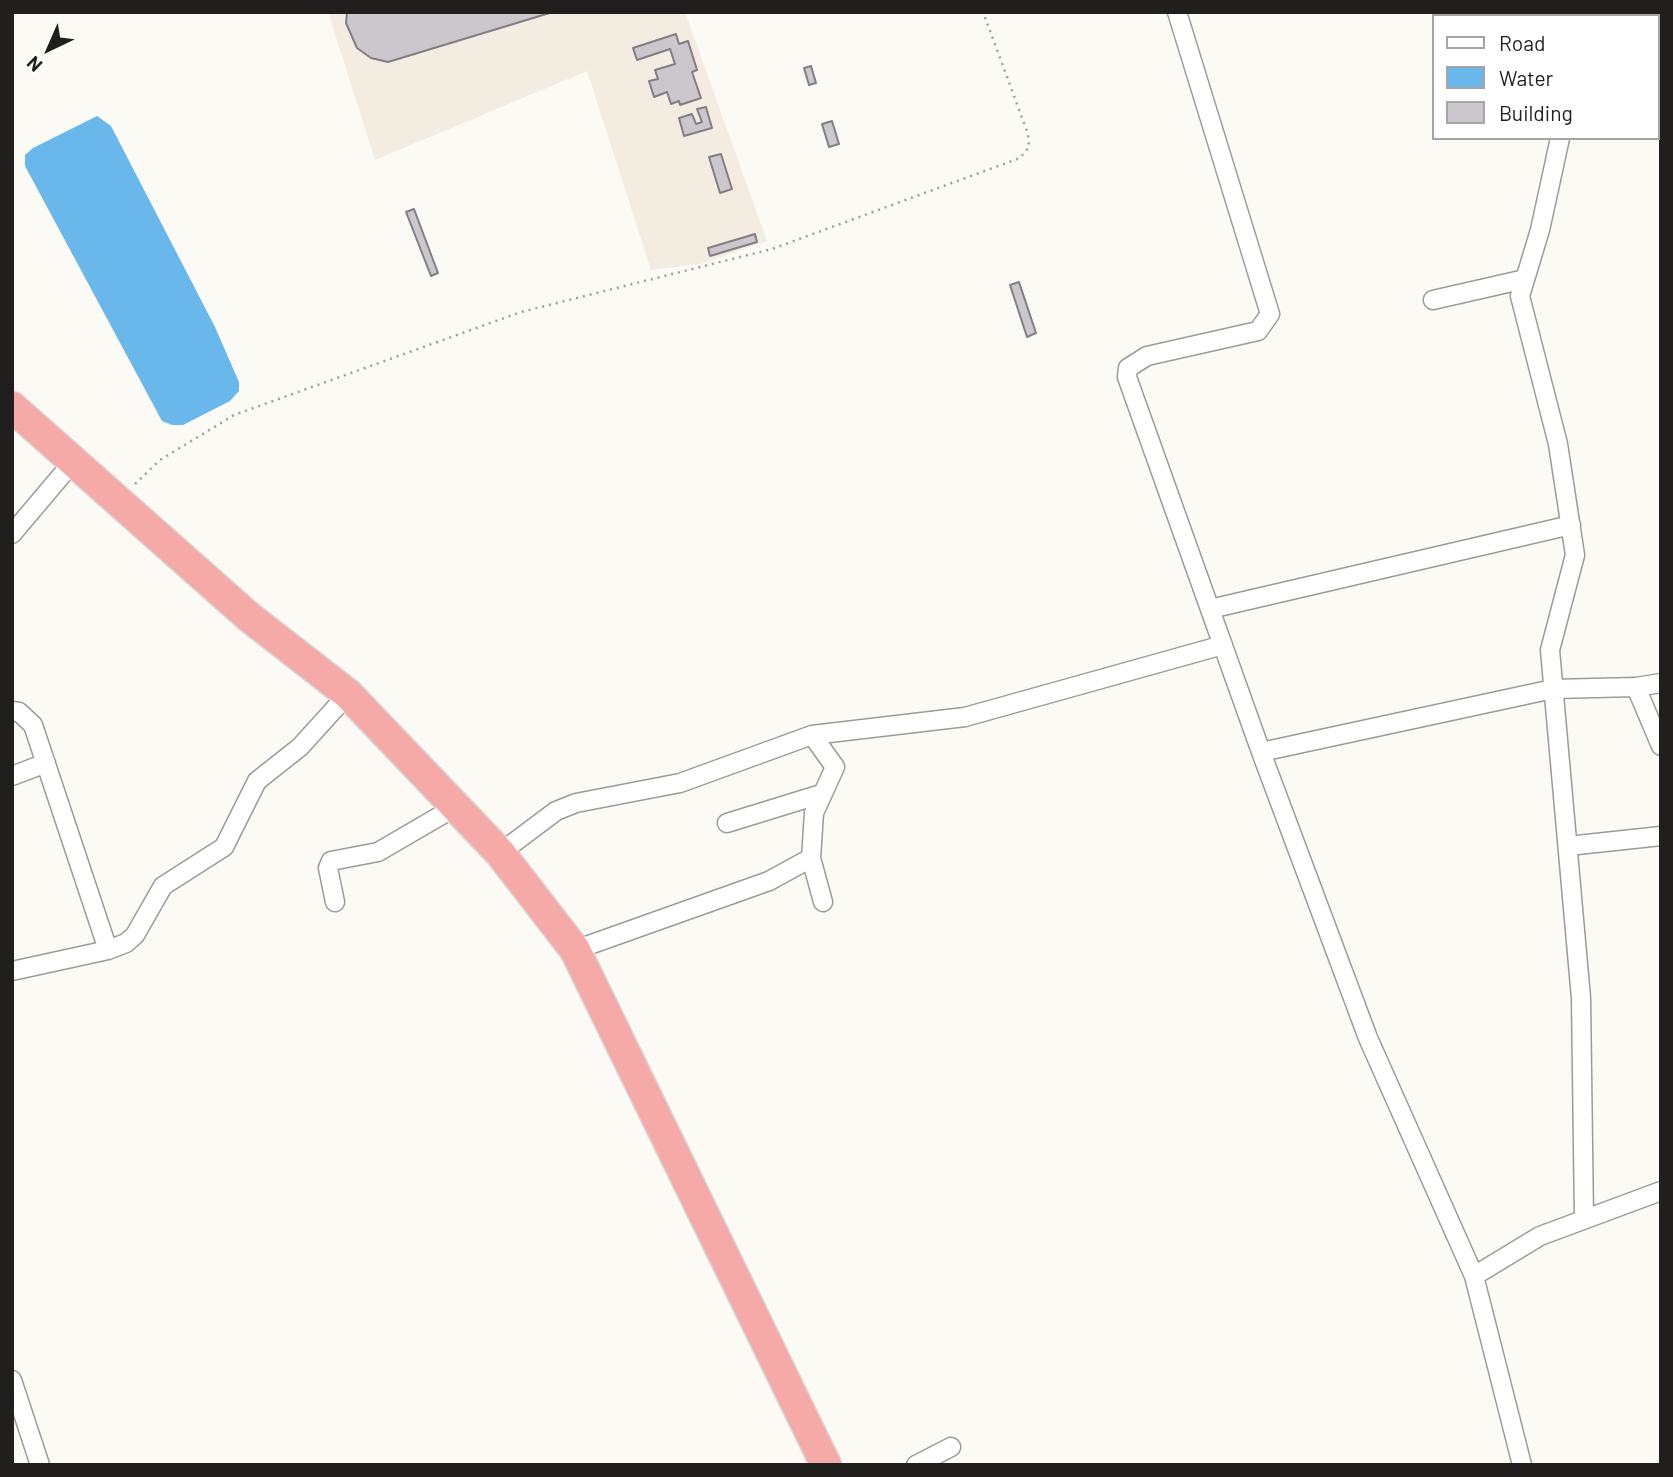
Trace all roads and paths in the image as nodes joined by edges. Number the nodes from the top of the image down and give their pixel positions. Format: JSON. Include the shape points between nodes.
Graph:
{"nodes":[{"id":1,"x":983,"y":12,"type":"edge"},
{"id":2,"x":1177,"y":12,"type":"edge"},
{"id":3,"x":1560,"y":140,"type":"edge"},
{"id":4,"x":1525,"y":279,"type":"junction"},
{"id":5,"x":1433,"y":300,"type":"dead end"},
{"id":6,"x":12,"y":407,"type":"edge"},
{"id":7,"x":72,"y":463,"type":"junction"},
{"id":8,"x":118,"y":500,"type":"junction"},
{"id":9,"x":1571,"y":525,"type":"junction"},
{"id":10,"x":12,"y":534,"type":"edge"},
{"id":11,"x":1210,"y":609,"type":"junction"},
{"id":12,"x":1223,"y":645,"type":"junction"},
{"id":13,"x":1661,"y":683,"type":"edge"},
{"id":14,"x":1636,"y":687,"type":"junction"},
{"id":15,"x":1553,"y":689,"type":"junction"},
{"id":16,"x":348,"y":694,"type":"junction"},
{"id":17,"x":12,"y":711,"type":"edge"},
{"id":18,"x":812,"y":735,"type":"junction"},
{"id":19,"x":1661,"y":746,"type":"edge"},
{"id":20,"x":1261,"y":752,"type":"junction"},
{"id":21,"x":47,"y":763,"type":"junction"},
{"id":22,"x":12,"y":776,"type":"edge"},
{"id":23,"x":821,"y":794,"type":"junction"},
{"id":24,"x":457,"y":806,"type":"junction"},
{"id":25,"x":727,"y":823,"type":"dead end"},
{"id":26,"x":1661,"y":836,"type":"edge"},
{"id":27,"x":1568,"y":846,"type":"junction"},
{"id":28,"x":500,"y":853,"type":"junction"},
{"id":29,"x":810,"y":859,"type":"junction"},
{"id":30,"x":335,"y":902,"type":"dead end"},
{"id":31,"x":822,"y":902,"type":"dead end"},
{"id":32,"x":108,"y":950,"type":"junction"},
{"id":33,"x":575,"y":950,"type":"junction"},
{"id":34,"x":12,"y":971,"type":"edge"},
{"id":35,"x":1661,"y":1191,"type":"edge"},
{"id":36,"x":1584,"y":1219,"type":"junction"},
{"id":37,"x":1474,"y":1276,"type":"junction"},
{"id":38,"x":12,"y":1380,"type":"edge"},
{"id":39,"x":951,"y":1447,"type":"dead end"},
{"id":40,"x":40,"y":1465,"type":"edge"},
{"id":41,"x":826,"y":1465,"type":"edge"},
{"id":42,"x":916,"y":1465,"type":"edge"},
{"id":43,"x":1522,"y":1465,"type":"edge"}],
"edges":[{"from":1,"to":8,"type":"path","via":[[1028,134],[1029,147],[1020,158],[772,249],[521,312],[234,415],[160,460]]},
{"from":2,"to":11,"type":"street","via":[[1270,314],[1258,331],[1147,356],[1128,368],[1127,377]]},
{"from":3,"to":4,"type":"street"},
{"from":4,"to":5,"type":"street"},
{"from":4,"to":9,"type":"street","via":[[1520,296],[1558,444]]},
{"from":6,"to":7,"type":"highway"},
{"from":7,"to":8,"type":"highway"},
{"from":7,"to":10,"type":"street"},
{"from":8,"to":16,"type":"highway","via":[[248,617]]},
{"from":9,"to":11,"type":"street"},
{"from":9,"to":15,"type":"street","via":[[1575,555],[1550,650]]},
{"from":11,"to":12,"type":"street"},
{"from":12,"to":18,"type":"street","via":[[965,717]]},
{"from":12,"to":20,"type":"street"},
{"from":13,"to":14,"type":"street"},
{"from":14,"to":15,"type":"street"},
{"from":14,"to":19,"type":"street"},
{"from":15,"to":20,"type":"street"},
{"from":15,"to":27,"type":"street"},
{"from":16,"to":24,"type":"highway"},
{"from":16,"to":32,"type":"street","via":[[300,747],[257,781],[224,847],[163,886],[135,935]]},
{"from":17,"to":21,"type":"street","via":[[33,725]]},
{"from":18,"to":23,"type":"street","via":[[835,767]]},
{"from":18,"to":28,"type":"street","via":[[680,783],[576,803],[556,811]]},
{"from":20,"to":37,"type":"street","via":[[1373,1051]]},
{"from":21,"to":22,"type":"street"},
{"from":21,"to":32,"type":"street"},
{"from":23,"to":25,"type":"street"},
{"from":23,"to":29,"type":"street","via":[[814,813]]},
{"from":24,"to":28,"type":"highway"},
{"from":24,"to":30,"type":"street","via":[[378,852],[331,862],[328,868]]},
{"from":26,"to":27,"type":"street"},
{"from":27,"to":36,"type":"street","via":[[1581,998]]},
{"from":28,"to":33,"type":"highway"},
{"from":29,"to":31,"type":"street"},
{"from":29,"to":33,"type":"street","via":[[769,881]]},
{"from":32,"to":34,"type":"street"},
{"from":33,"to":41,"type":"highway"},
{"from":35,"to":36,"type":"street"},
{"from":36,"to":37,"type":"street","via":[[1540,1236]]},
{"from":37,"to":43,"type":"street"},
{"from":38,"to":40,"type":"street"},
{"from":39,"to":42,"type":"street"}]}
